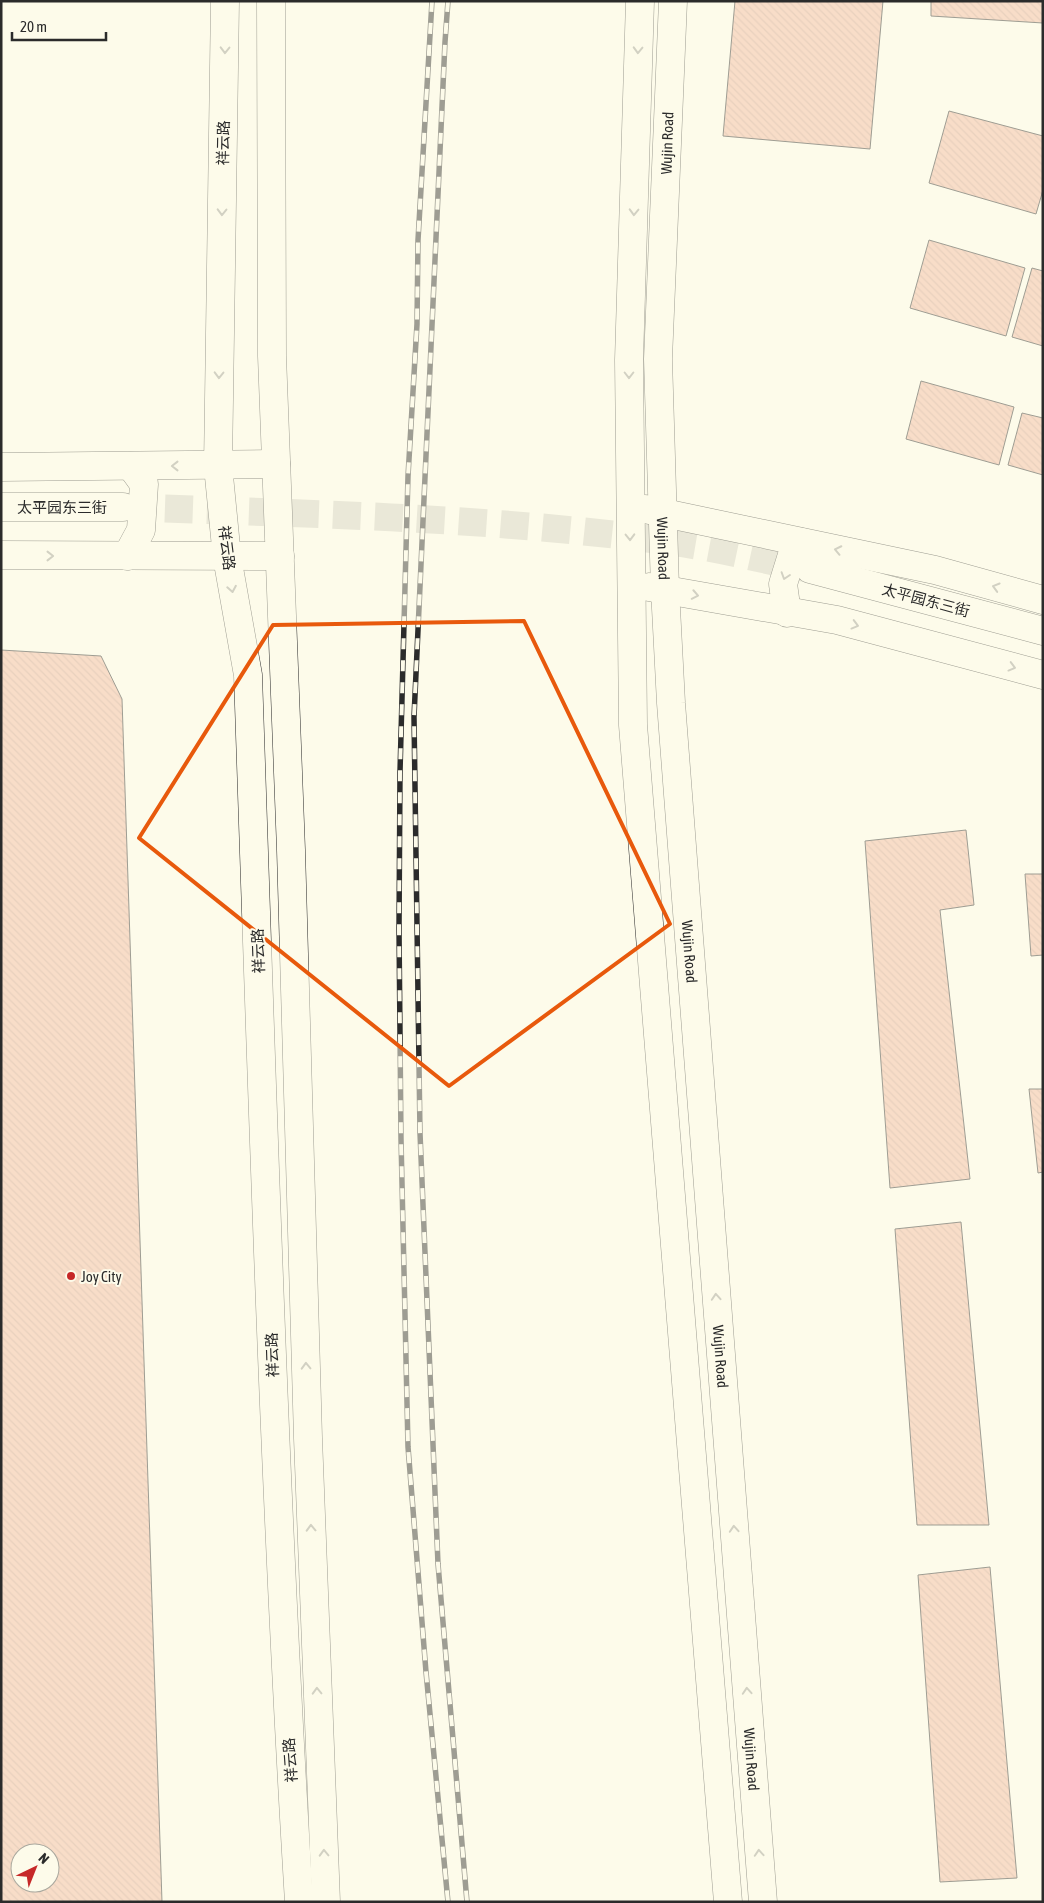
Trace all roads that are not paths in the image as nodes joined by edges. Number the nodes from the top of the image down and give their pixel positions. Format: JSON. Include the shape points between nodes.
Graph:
{"nodes":[{"id":1,"x":226,"y":1,"type":"edge"},
{"id":2,"x":270,"y":1,"type":"edge"},
{"id":3,"x":640,"y":1,"type":"edge"},
{"id":4,"x":673,"y":1,"type":"edge"},
{"id":5,"x":276,"y":464,"type":"junction"},
{"id":6,"x":131,"y":466,"type":"junction"},
{"id":7,"x":218,"y":466,"type":"junction"},
{"id":8,"x":1,"y":467,"type":"edge"},
{"id":9,"x":629,"y":506,"type":"junction"},
{"id":10,"x":1,"y":507,"type":"edge"},
{"id":11,"x":123,"y":507,"type":"tunnel mouth"},
{"id":12,"x":663,"y":512,"type":"junction"},
{"id":13,"x":801,"y":542,"type":"junction"},
{"id":14,"x":1,"y":555,"type":"edge"},
{"id":15,"x":127,"y":556,"type":"junction"},
{"id":16,"x":280,"y":556,"type":"junction"},
{"id":17,"x":227,"y":557,"type":"junction"},
{"id":18,"x":810,"y":569,"type":"tunnel mouth"},
{"id":19,"x":630,"y":584,"type":"junction"},
{"id":20,"x":665,"y":589,"type":"junction"},
{"id":21,"x":1043,"y":600,"type":"edge"},
{"id":22,"x":787,"y":613,"type":"junction"},
{"id":23,"x":1043,"y":631,"type":"edge"},
{"id":24,"x":1043,"y":675,"type":"edge"},
{"id":25,"x":299,"y":1902,"type":"edge"},
{"id":26,"x":326,"y":1902,"type":"edge"},
{"id":27,"x":728,"y":1902,"type":"edge"},
{"id":28,"x":763,"y":1902,"type":"edge"}],
"edges":[{"from":1,"to":7,"type":"street","name":"祥云路","one_way":true},
{"from":2,"to":5,"type":"street","name":"祥云路","via":[[272,356]]},
{"from":3,"to":9,"type":"street","name":"Wujin Road","one_way":true,"via":[[629,360]]},
{"from":4,"to":12,"type":"street","name":"Wujin Road","via":[[658,359]]},
{"from":5,"to":7,"type":"street"},
{"from":5,"to":16,"type":"street","name":"祥云路"},
{"from":7,"to":6,"type":"street","one_way":true},
{"from":6,"to":8,"type":"street"},
{"from":6,"to":15,"type":"street","via":[[144,484],[141,530]]},
{"from":7,"to":17,"type":"street","name":"祥云路"},
{"from":9,"to":12,"type":"street"},
{"from":9,"to":19,"type":"street","name":"Wujin Road","one_way":true},
{"from":10,"to":11,"type":"street","name":"太平园东三街"},
{"from":12,"to":13,"type":"street"},
{"from":12,"to":20,"type":"street","name":"Wujin Road"},
{"from":21,"to":13,"type":"street","one_way":true,"via":[[935,570]]},
{"from":13,"to":22,"type":"street","one_way":true,"via":[[792,555],[782,584]]},
{"from":14,"to":15,"type":"street","one_way":true},
{"from":15,"to":17,"type":"street"},
{"from":16,"to":17,"type":"street"},
{"from":26,"to":16,"type":"street","name":"祥云路","one_way":true},
{"from":17,"to":25,"type":"street","name":"祥云路","one_way":true,"via":[[248,675],[286,1698]]},
{"from":18,"to":23,"type":"street","name":"太平园东三街"},
{"from":19,"to":20,"type":"street"},
{"from":19,"to":27,"type":"street","name":"Wujin Road","via":[[632,725]]},
{"from":20,"to":22,"type":"street","one_way":true},
{"from":28,"to":20,"type":"street","name":"Wujin Road","one_way":true,"via":[[671,703]]},
{"from":22,"to":24,"type":"street","one_way":true,"via":[[837,620]]}]}
